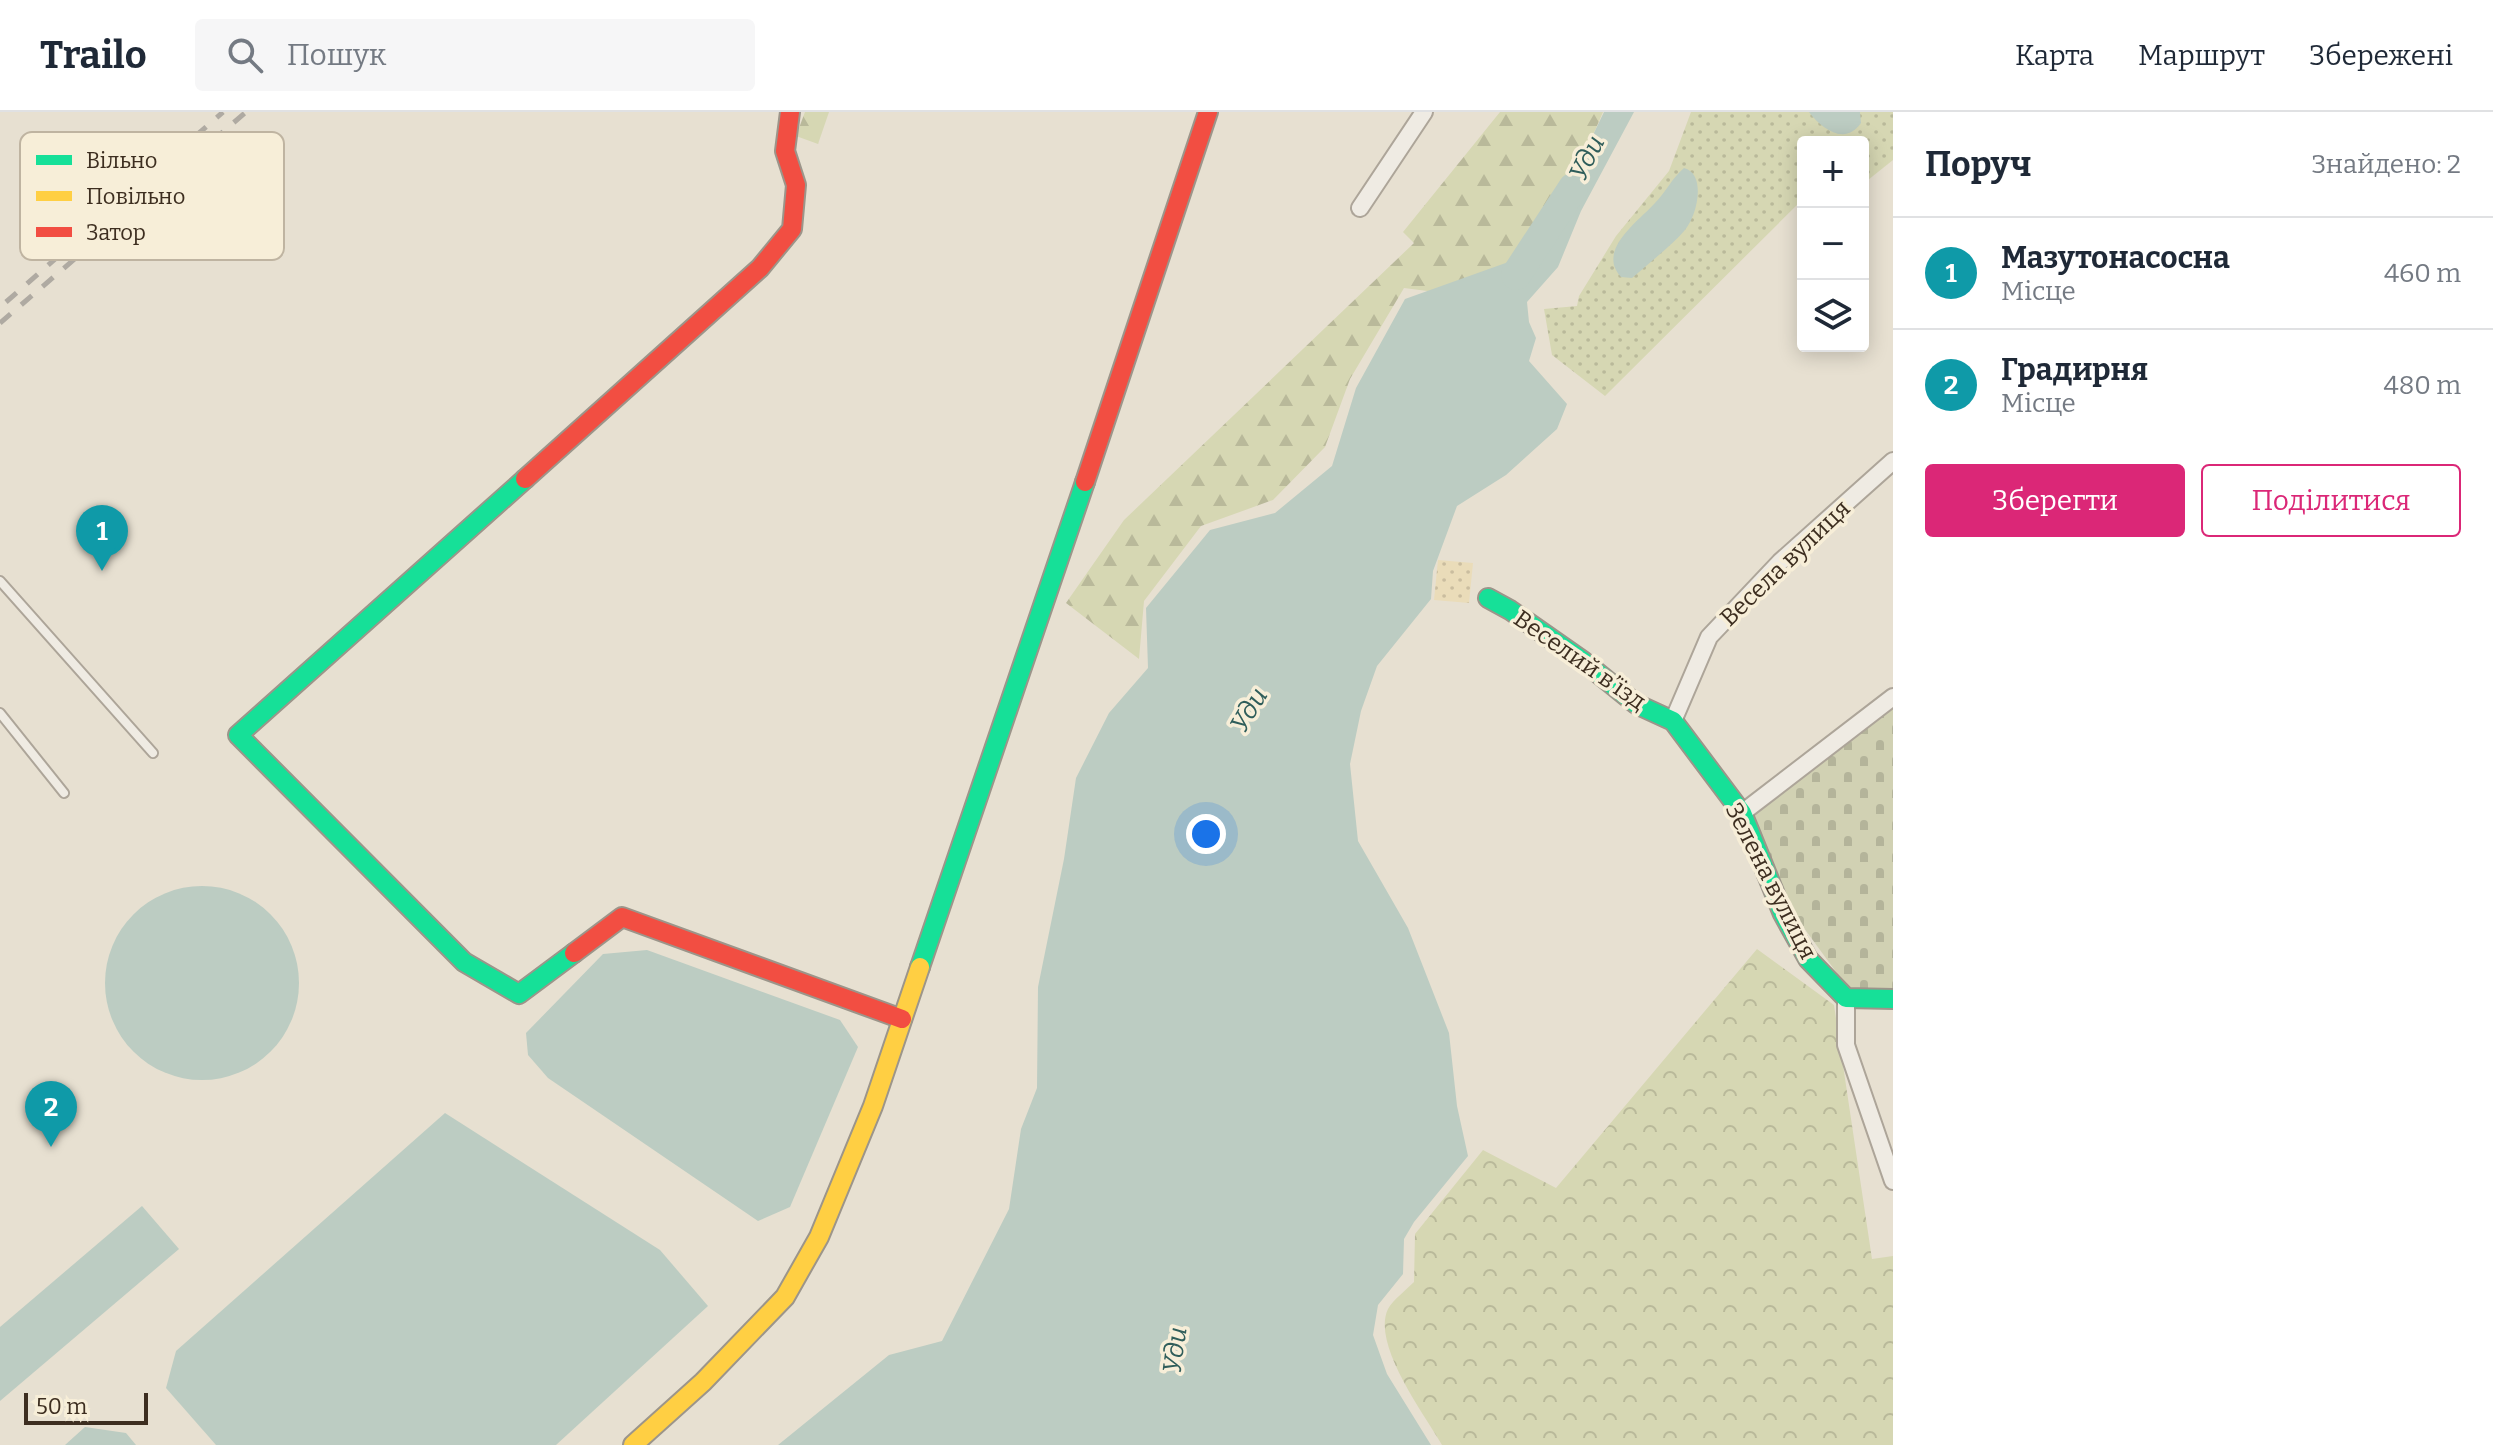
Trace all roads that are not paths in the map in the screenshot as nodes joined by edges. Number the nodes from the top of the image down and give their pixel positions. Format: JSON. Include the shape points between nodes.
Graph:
{"nodes":[{"id":1,"x":790,"y":112,"type":"edge"},
{"id":2,"x":1208,"y":112,"type":"edge"},
{"id":3,"x":1424,"y":112,"type":"edge"},
{"id":4,"x":1360,"y":208,"type":"dead end"},
{"id":5,"x":1893,"y":461,"type":"edge"},
{"id":6,"x":0,"y":581,"type":"edge"},
{"id":7,"x":1488,"y":598,"type":"dead end"},
{"id":8,"x":1893,"y":697,"type":"edge"},
{"id":9,"x":0,"y":713,"type":"edge"},
{"id":10,"x":1673,"y":721,"type":"junction"},
{"id":11,"x":153,"y":753,"type":"dead end"},
{"id":12,"x":64,"y":793,"type":"dead end"},
{"id":13,"x":1742,"y":813,"type":"junction"},
{"id":14,"x":1846,"y":998,"type":"junction"},
{"id":15,"x":1893,"y":999,"type":"edge"},
{"id":16,"x":902,"y":1019,"type":"junction"},
{"id":17,"x":1893,"y":1181,"type":"edge"},
{"id":18,"x":633,"y":1445,"type":"edge"}],
"edges":[{"from":1,"to":16,"type":"street","via":[[785,151],[796,185],[792,229],[760,268],[238,735],[464,962],[519,994],[622,917]]},
{"from":2,"to":16,"type":"street"},
{"from":3,"to":4,"type":"street"},
{"from":5,"to":10,"type":"street","name":"Весела вулиця","via":[[1780,562],[1709,637]]},
{"from":6,"to":11,"type":"lane"},
{"from":7,"to":10,"type":"street","name":"Веселий в’їзд","via":[[1583,661],[1636,704]]},
{"from":8,"to":13,"type":"street"},
{"from":9,"to":12,"type":"lane"},
{"from":10,"to":13,"type":"street","name":"Зелена вулиця"},
{"from":13,"to":14,"type":"street","name":"Зелена вулиця","via":[[1783,914],[1808,959]]},
{"from":14,"to":15,"type":"street"},
{"from":14,"to":17,"type":"street","via":[[1846,1045]]},
{"from":16,"to":18,"type":"street","via":[[819,1237],[785,1297]]}]}
